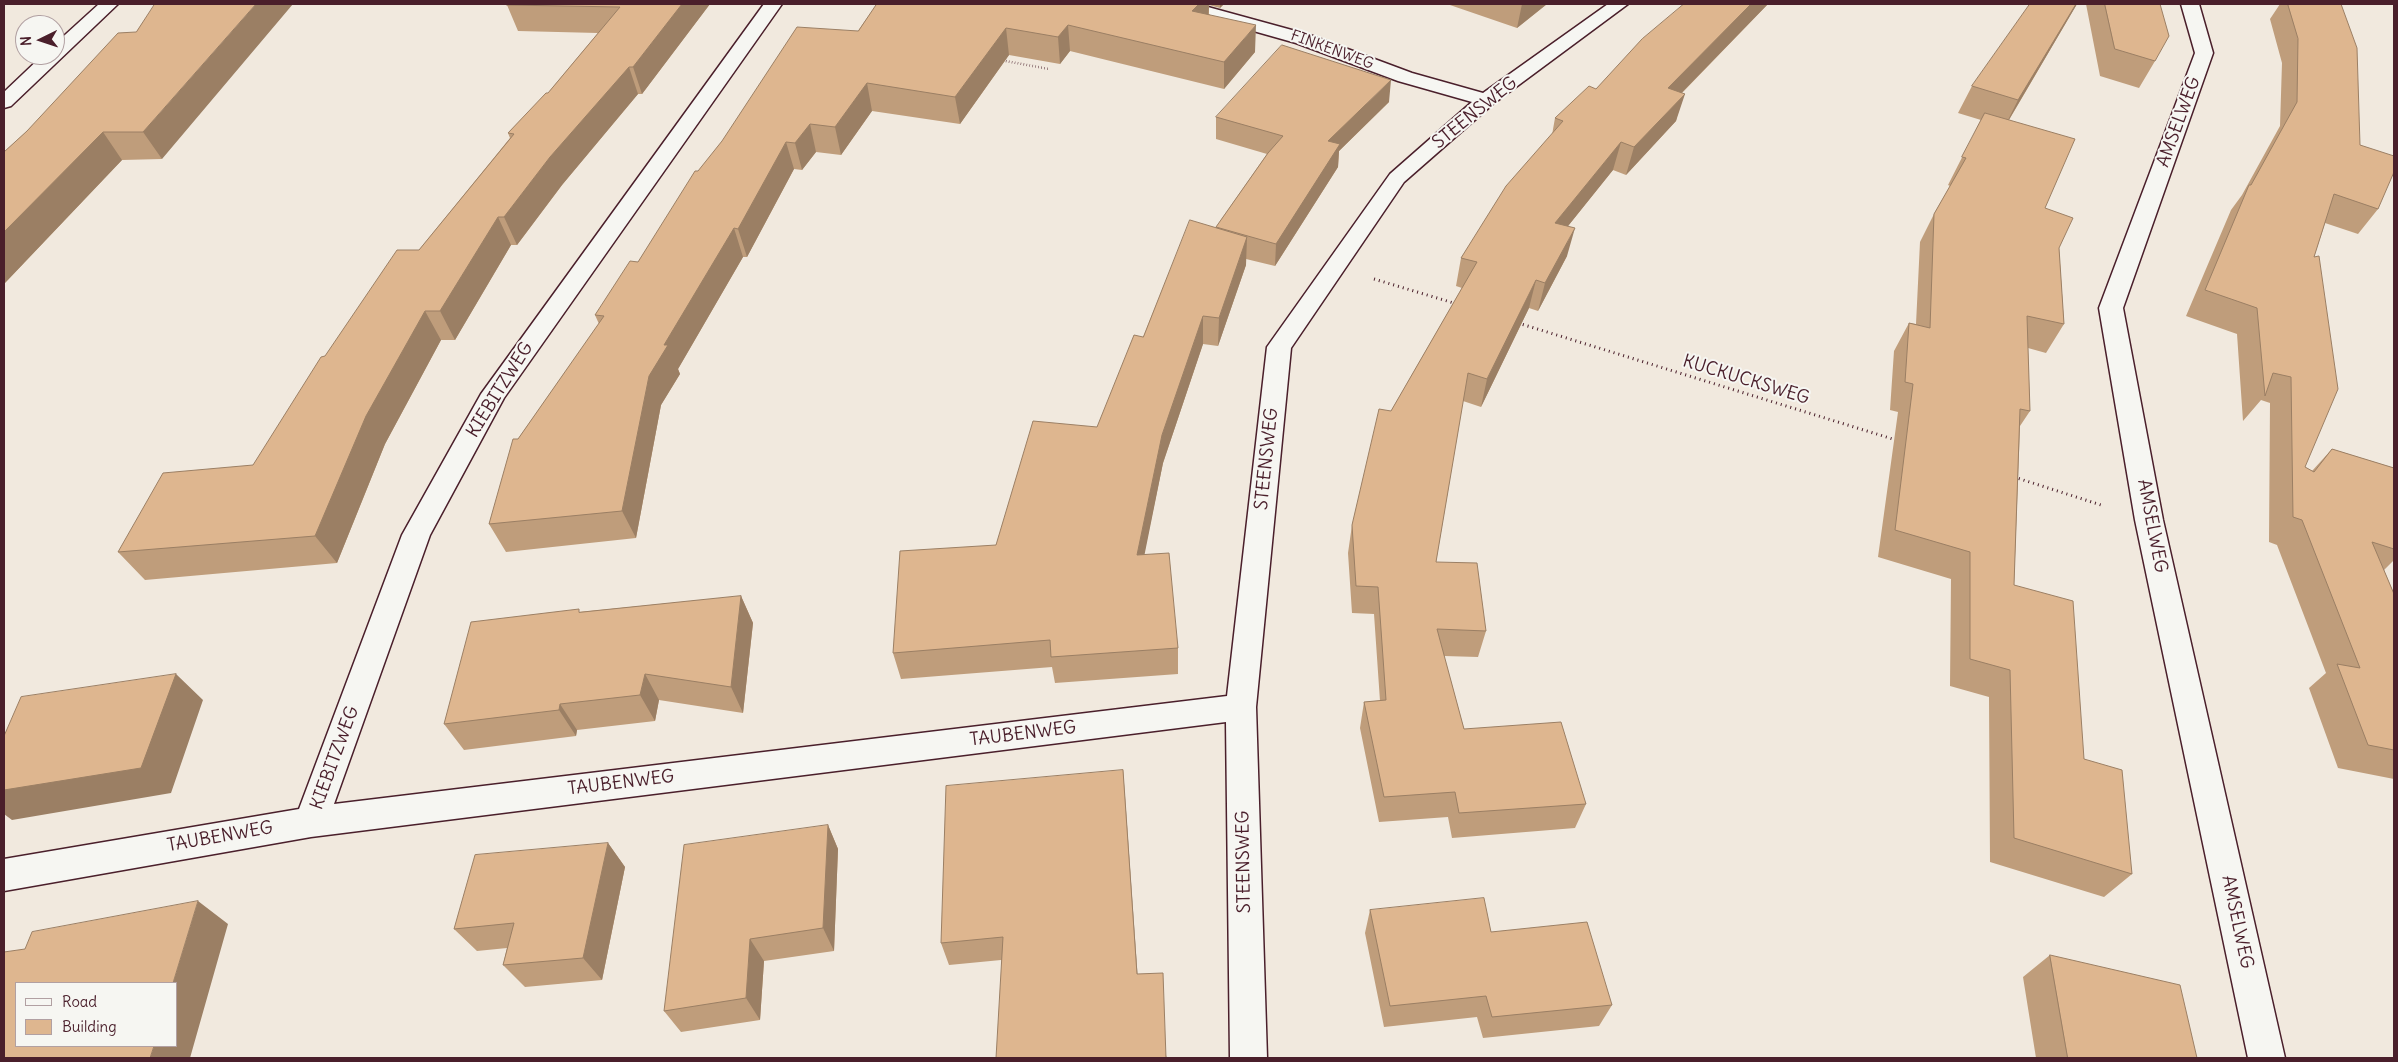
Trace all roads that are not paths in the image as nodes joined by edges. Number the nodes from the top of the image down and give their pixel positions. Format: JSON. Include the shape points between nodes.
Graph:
{"nodes":[{"id":1,"x":109,"y":4,"type":"edge"},
{"id":2,"x":773,"y":4,"type":"edge"},
{"id":3,"x":1178,"y":4,"type":"edge"},
{"id":4,"x":1620,"y":4,"type":"edge"},
{"id":5,"x":2190,"y":4,"type":"edge"},
{"id":6,"x":65,"y":44,"type":"edge"},
{"id":7,"x":42,"y":65,"type":"edge"},
{"id":8,"x":6,"y":98,"type":"edge"},
{"id":9,"x":1486,"y":100,"type":"junction"},
{"id":10,"x":1241,"y":707,"type":"junction"},
{"id":11,"x":312,"y":822,"type":"junction"},
{"id":12,"x":4,"y":875,"type":"edge"},
{"id":13,"x":1249,"y":1058,"type":"edge"},
{"id":14,"x":2267,"y":1058,"type":"edge"}],
"edges":[{"from":1,"to":6,"type":"street"},
{"from":2,"to":11,"type":"street","name":"KIEBITZWEG","via":[[493,394],[416,535]]},
{"from":3,"to":9,"type":"street","name":"FINKENWEG","via":[[1303,39],[1405,76]]},
{"from":4,"to":9,"type":"street","name":"STEENSWEG"},
{"from":5,"to":14,"type":"street","name":"AMSELWEG","via":[[2204,53],[2111,308],[2149,520]]},
{"from":7,"to":8,"type":"street"},
{"from":9,"to":10,"type":"street","name":"STEENSWEG","via":[[1397,178],[1279,347]]},
{"from":10,"to":11,"type":"street","name":"TAUBENWEG"},
{"from":10,"to":13,"type":"street","name":"STEENSWEG"},
{"from":11,"to":12,"type":"street","name":"TAUBENWEG"}]}
